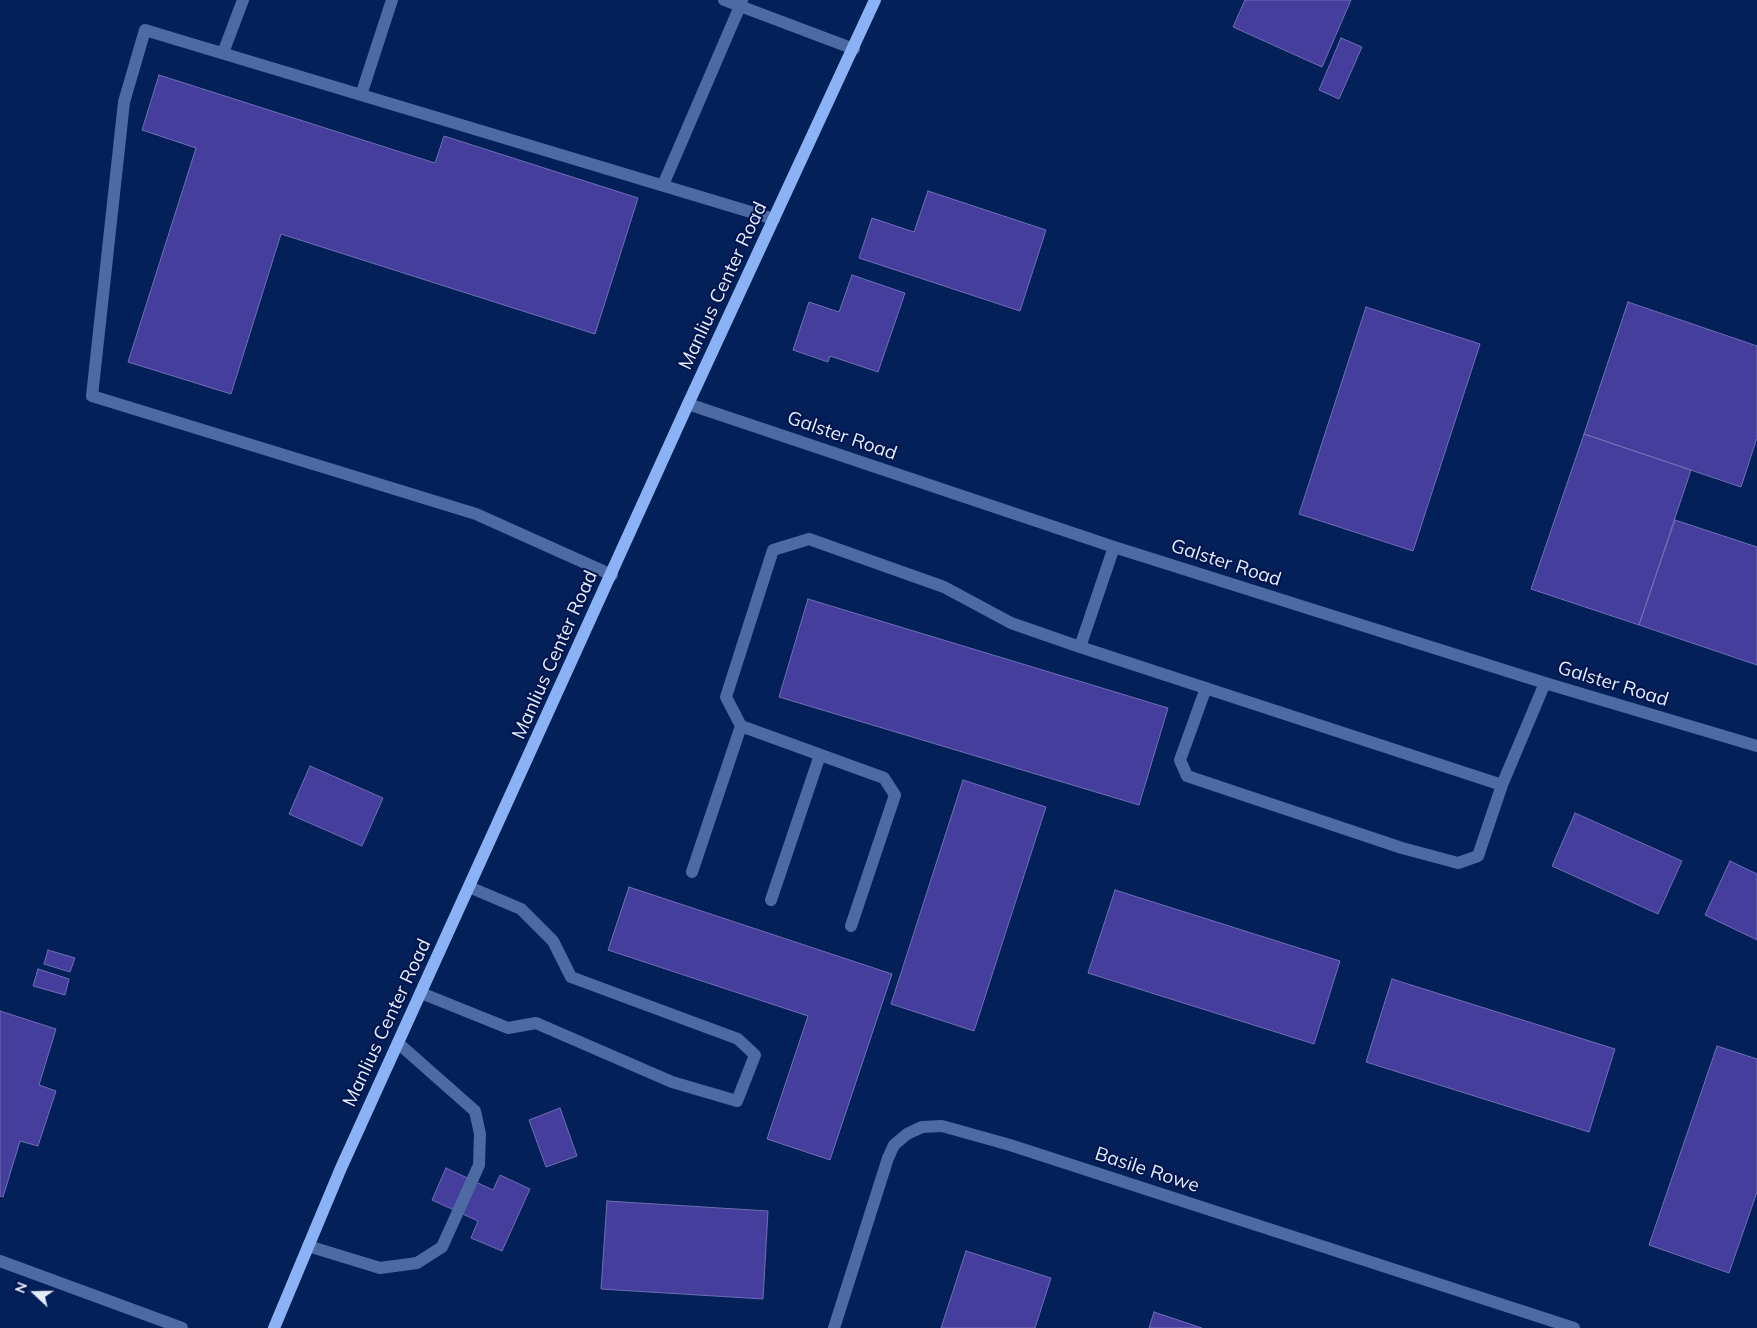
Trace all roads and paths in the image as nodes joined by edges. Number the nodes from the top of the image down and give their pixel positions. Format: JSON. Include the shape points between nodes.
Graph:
{"nodes":[{"id":1,"x":242,"y":0,"type":"edge"},
{"id":2,"x":392,"y":0,"type":"edge"},
{"id":3,"x":724,"y":0,"type":"edge"},
{"id":4,"x":875,"y":0,"type":"edge"},
{"id":5,"x":741,"y":3,"type":"edge"},
{"id":6,"x":854,"y":48,"type":"junction"},
{"id":7,"x":224,"y":53,"type":"junction"},
{"id":8,"x":361,"y":94,"type":"junction"},
{"id":9,"x":663,"y":185,"type":"junction"},
{"id":10,"x":774,"y":219,"type":"junction"},
{"id":11,"x":688,"y":404,"type":"junction"},
{"id":12,"x":1114,"y":547,"type":"junction"},
{"id":13,"x":612,"y":575,"type":"junction"},
{"id":14,"x":1080,"y":647,"type":"junction"},
{"id":15,"x":1545,"y":683,"type":"junction"},
{"id":16,"x":1206,"y":688,"type":"junction"},
{"id":17,"x":741,"y":726,"type":"junction"},
{"id":18,"x":1757,"y":746,"type":"edge"},
{"id":19,"x":820,"y":755,"type":"junction"},
{"id":20,"x":1502,"y":785,"type":"junction"},
{"id":21,"x":692,"y":872,"type":"dead end"},
{"id":22,"x":469,"y":887,"type":"junction"},
{"id":23,"x":771,"y":900,"type":"dead end"},
{"id":24,"x":851,"y":926,"type":"dead end"},
{"id":25,"x":421,"y":993,"type":"junction"},
{"id":26,"x":398,"y":1044,"type":"junction"},
{"id":27,"x":308,"y":1246,"type":"junction"},
{"id":28,"x":0,"y":1262,"type":"edge"},
{"id":29,"x":182,"y":1328,"type":"edge"},
{"id":30,"x":274,"y":1328,"type":"edge"},
{"id":31,"x":834,"y":1328,"type":"edge"},
{"id":32,"x":1574,"y":1328,"type":"edge"}],
"edges":[{"from":1,"to":7,"type":"street"},
{"from":2,"to":8,"type":"street"},
{"from":3,"to":5,"type":"street"},
{"from":4,"to":6,"type":"main road","name":"Manlius Center Road"},
{"from":5,"to":6,"type":"street"},
{"from":5,"to":9,"type":"street"},
{"from":6,"to":10,"type":"main road","name":"Manlius Center Road"},
{"from":7,"to":8,"type":"street"},
{"from":7,"to":13,"type":"street","via":[[145,30],[124,102],[92,396],[476,514]]},
{"from":8,"to":9,"type":"street"},
{"from":9,"to":10,"type":"street"},
{"from":10,"to":11,"type":"main road","name":"Manlius Center Road"},
{"from":11,"to":12,"type":"street","name":"Galster Road"},
{"from":11,"to":13,"type":"main road","name":"Manlius Center Road"},
{"from":12,"to":14,"type":"street"},
{"from":12,"to":15,"type":"street","name":"Galster Road"},
{"from":13,"to":22,"type":"main road","name":"Manlius Center Road"},
{"from":14,"to":16,"type":"street"},
{"from":14,"to":17,"type":"street","via":[[1011,624],[944,587],[809,540],[773,550],[726,697]]},
{"from":15,"to":18,"type":"street","name":"Galster Road"},
{"from":15,"to":20,"type":"street"},
{"from":16,"to":20,"type":"street"},
{"from":16,"to":20,"type":"street","via":[[1180,760],[1187,776],[1402,848],[1458,863],[1478,856]]},
{"from":17,"to":19,"type":"street"},
{"from":17,"to":21,"type":"street"},
{"from":19,"to":23,"type":"street"},
{"from":19,"to":24,"type":"street","via":[[884,778],[895,795]]},
{"from":22,"to":25,"type":"main road","name":"Manlius Center Road"},
{"from":22,"to":25,"type":"street","via":[[521,909],[553,941],[571,977],[738,1039],[755,1055],[737,1101],[672,1082],[536,1023],[508,1028]]},
{"from":25,"to":26,"type":"main road","name":"Manlius Center Road"},
{"from":26,"to":27,"type":"main road","name":"Manlius Center Road"},
{"from":26,"to":27,"type":"street","via":[[475,1111],[480,1134],[479,1165],[442,1248],[417,1263],[380,1268]]},
{"from":27,"to":30,"type":"main road","name":"Manlius Center Road"},
{"from":28,"to":29,"type":"street"},
{"from":31,"to":32,"type":"street","name":"Basile Rowe","via":[[894,1145],[922,1127],[942,1126]]}]}
